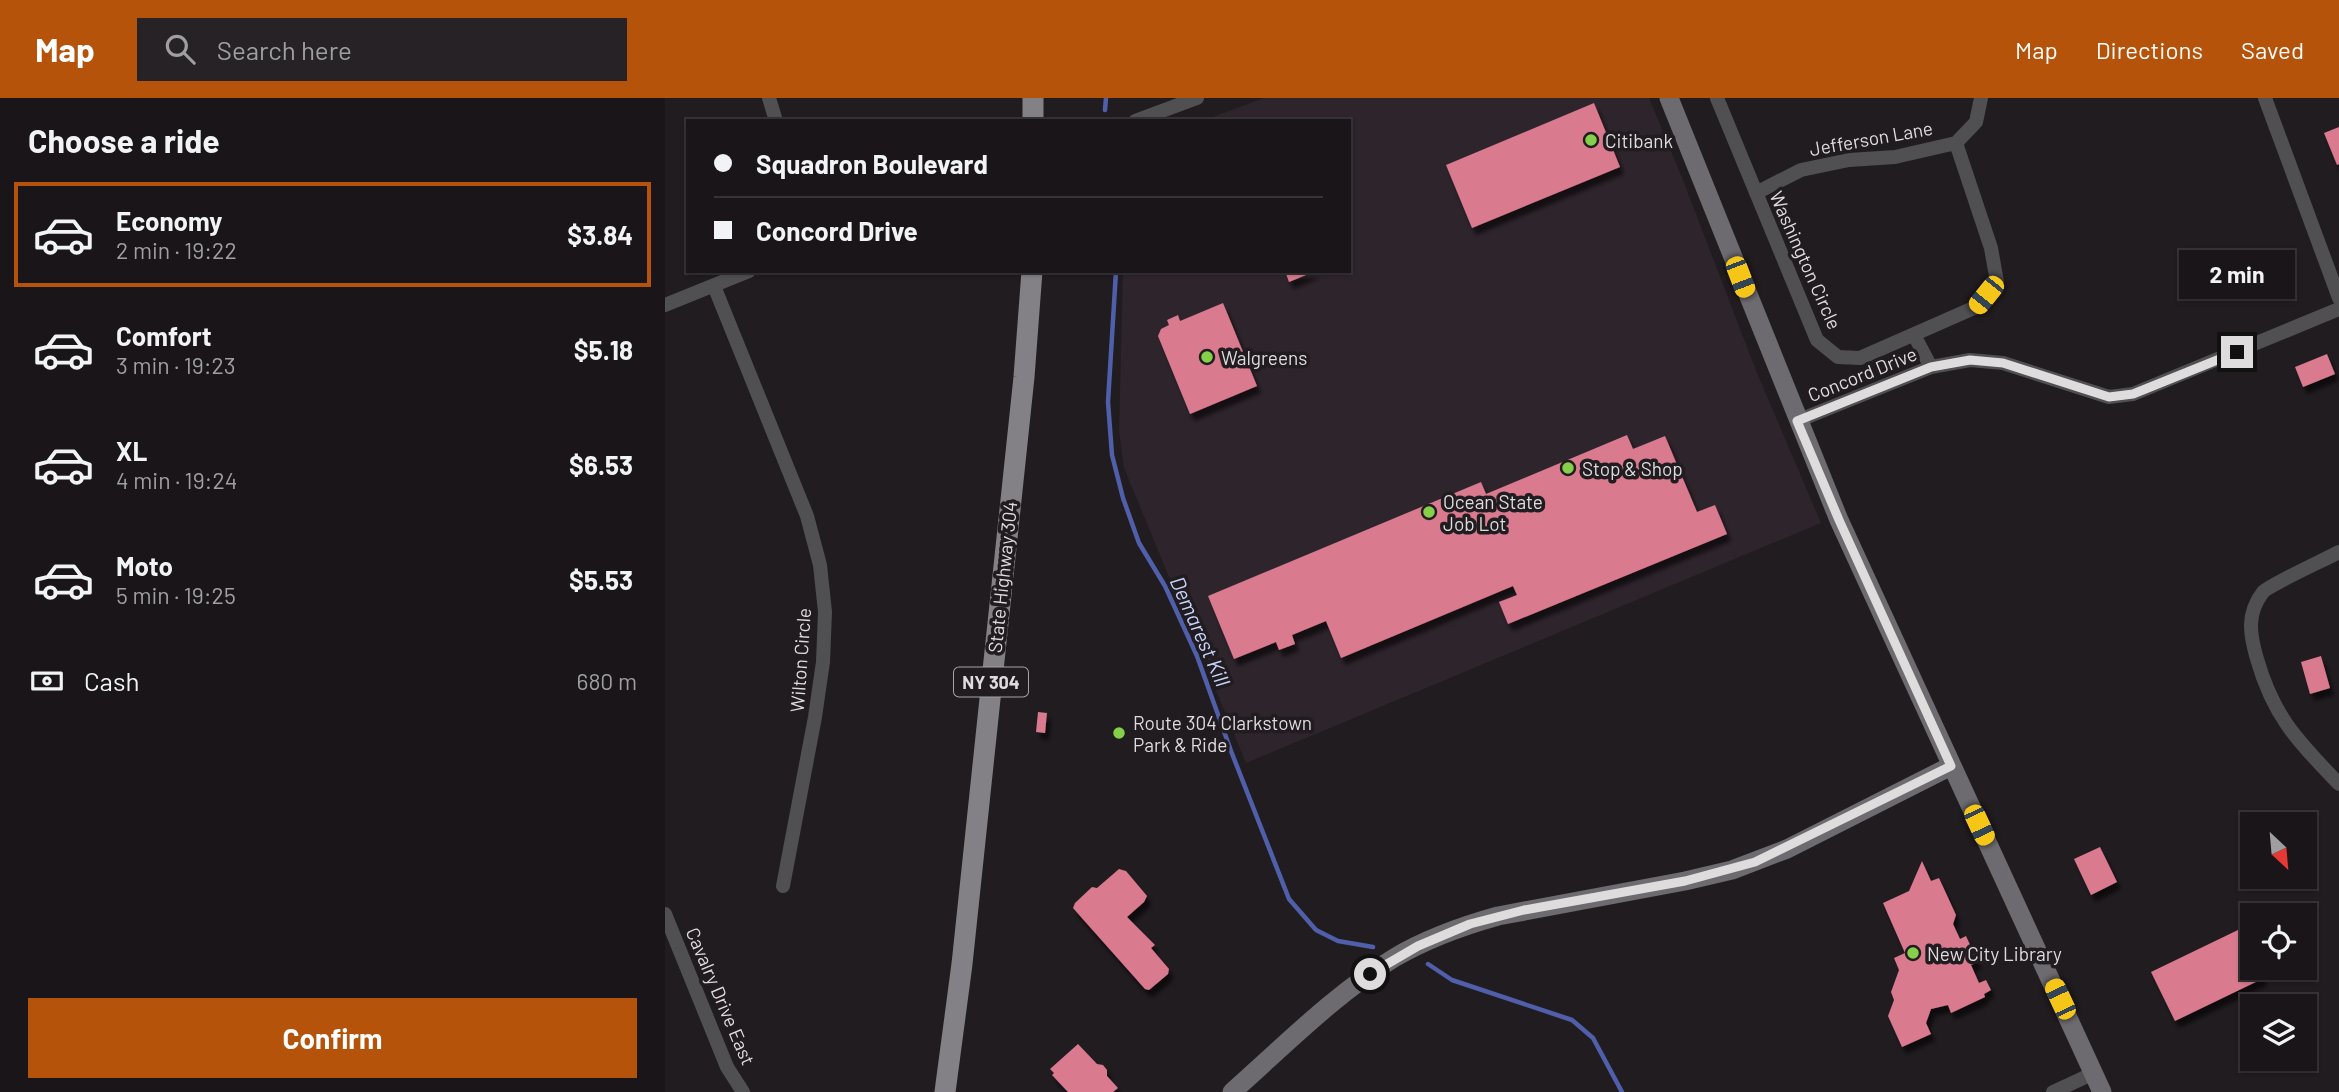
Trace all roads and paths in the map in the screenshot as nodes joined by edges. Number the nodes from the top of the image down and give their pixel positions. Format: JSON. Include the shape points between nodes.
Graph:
{"nodes":[{"id":1,"x":769,"y":98,"type":"edge"},
{"id":2,"x":1033,"y":98,"type":"edge"},
{"id":3,"x":1197,"y":98,"type":"edge"},
{"id":4,"x":1669,"y":98,"type":"edge"},
{"id":5,"x":1717,"y":98,"type":"edge"},
{"id":6,"x":1981,"y":98,"type":"edge"},
{"id":7,"x":2265,"y":98,"type":"edge"},
{"id":8,"x":775,"y":119,"type":"edge"},
{"id":9,"x":1033,"y":119,"type":"edge"},
{"id":10,"x":1140,"y":119,"type":"edge"},
{"id":11,"x":1956,"y":143,"type":"junction"},
{"id":12,"x":1756,"y":193,"type":"junction"},
{"id":13,"x":744,"y":273,"type":"edge"},
{"id":14,"x":1032,"y":273,"type":"edge"},
{"id":15,"x":714,"y":286,"type":"junction"},
{"id":16,"x":2339,"y":298,"type":"edge"},
{"id":17,"x":665,"y":306,"type":"edge"},
{"id":18,"x":2339,"y":309,"type":"edge"},
{"id":19,"x":1914,"y":335,"type":"junction"},
{"id":20,"x":1931,"y":367,"type":"junction"},
{"id":21,"x":1797,"y":421,"type":"junction"},
{"id":22,"x":2339,"y":552,"type":"edge"},
{"id":23,"x":1951,"y":766,"type":"junction"},
{"id":24,"x":2339,"y":784,"type":"edge"},
{"id":25,"x":783,"y":886,"type":"dead end"},
{"id":26,"x":665,"y":914,"type":"edge"},
{"id":27,"x":2094,"y":1073,"type":"junction"},
{"id":28,"x":743,"y":1092,"type":"edge"},
{"id":29,"x":945,"y":1092,"type":"edge"},
{"id":30,"x":1233,"y":1092,"type":"edge"},
{"id":31,"x":2053,"y":1092,"type":"edge"},
{"id":32,"x":2102,"y":1092,"type":"edge"}],
"edges":[{"from":1,"to":8,"type":"street"},
{"from":2,"to":9,"type":"main road"},
{"from":3,"to":10,"type":"street"},
{"from":4,"to":21,"type":"street"},
{"from":5,"to":12,"type":"street","name":"Washington Circle"},
{"from":6,"to":11,"type":"street","via":[[1976,122]]},
{"from":7,"to":16,"type":"street"},
{"from":11,"to":12,"type":"street","name":"Jefferson Lane","via":[[1895,158],[1849,160],[1801,170]]},
{"from":11,"to":19,"type":"street","name":"Washington Circle","via":[[1991,248],[1997,282],[1976,307]]},
{"from":12,"to":19,"type":"street","name":"Washington Circle","via":[[1817,340],[1838,357],[1860,358]]},
{"from":13,"to":15,"type":"street"},
{"from":14,"to":29,"type":"main road","name":"State Highway 304","number":"NY 304"},
{"from":15,"to":17,"type":"street"},
{"from":15,"to":25,"type":"street","name":"Wilton Circle","via":[[807,516],[820,565],[825,612],[823,662]]},
{"from":18,"to":20,"type":"street","name":"Concord Drive","via":[[2133,394],[2109,397],[2003,363],[1970,360]]},
{"from":19,"to":20,"type":"street"},
{"from":20,"to":21,"type":"street","name":"Concord Drive"},
{"from":21,"to":23,"type":"street"},
{"from":22,"to":24,"type":"street","via":[[2264,590],[2249,619],[2264,685],[2279,714]]},
{"from":23,"to":27,"type":"street"},
{"from":23,"to":30,"type":"street","via":[[1744,866],[1498,916],[1418,946],[1348,992]]},
{"from":26,"to":28,"type":"street","name":"Cavalry Drive East","via":[[727,1067]]},
{"from":27,"to":31,"type":"street"},
{"from":27,"to":32,"type":"street"}]}
